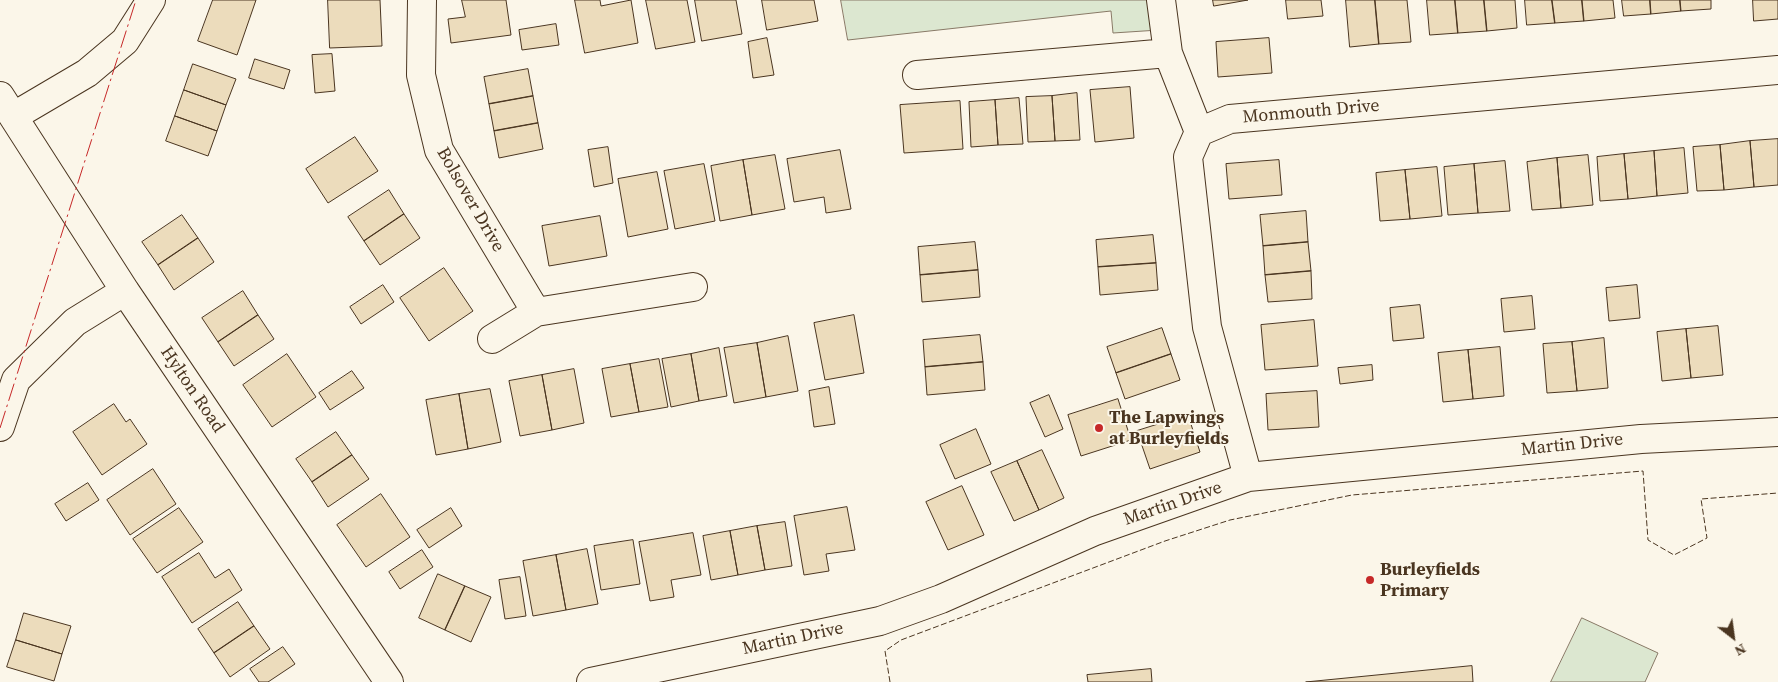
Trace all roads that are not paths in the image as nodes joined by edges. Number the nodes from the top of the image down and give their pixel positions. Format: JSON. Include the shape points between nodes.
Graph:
{"nodes":[{"id":1,"x":151,"y":0,"type":"edge"},
{"id":2,"x":422,"y":0,"type":"edge"},
{"id":3,"x":1161,"y":0,"type":"edge"},
{"id":4,"x":1168,"y":53,"type":"junction"},
{"id":5,"x":1778,"y":70,"type":"edge"},
{"id":6,"x":917,"y":75,"type":"dead end"},
{"id":7,"x":7,"y":106,"type":"edge"},
{"id":8,"x":1199,"y":132,"type":"junction"},
{"id":9,"x":693,"y":287,"type":"dead end"},
{"id":10,"x":125,"y":291,"type":"junction"},
{"id":11,"x":536,"y":312,"type":"junction"},
{"id":12,"x":492,"y":339,"type":"dead end"},
{"id":13,"x":0,"y":427,"type":"edge"},
{"id":14,"x":1778,"y":432,"type":"edge"},
{"id":15,"x":1248,"y":478,"type":"junction"},
{"id":16,"x":389,"y":682,"type":"edge"},
{"id":17,"x":591,"y":682,"type":"edge"}],
"edges":[{"from":1,"to":7,"type":"street","via":[[125,41],[86,73]]},
{"from":2,"to":11,"type":"street","name":"Bolsover Drive","via":[[421,75],[439,150]]},
{"from":3,"to":4,"type":"street"},
{"from":4,"to":6,"type":"street"},
{"from":4,"to":8,"type":"street"},
{"from":5,"to":8,"type":"street","name":"Monmouth Drive","via":[[1230,119]]},
{"from":7,"to":10,"type":"street","name":"Hylton Road"},
{"from":8,"to":15,"type":"street","via":[[1188,157],[1207,327]]},
{"from":9,"to":11,"type":"street"},
{"from":10,"to":13,"type":"street","via":[[75,322],[16,380]]},
{"from":10,"to":16,"type":"street","name":"Hylton Road"},
{"from":11,"to":12,"type":"street"},
{"from":14,"to":15,"type":"street","name":"Martin Drive","via":[[1641,439]]},
{"from":15,"to":17,"type":"street","name":"Martin Drive","via":[[1095,531],[940,600],[880,621]]}]}
